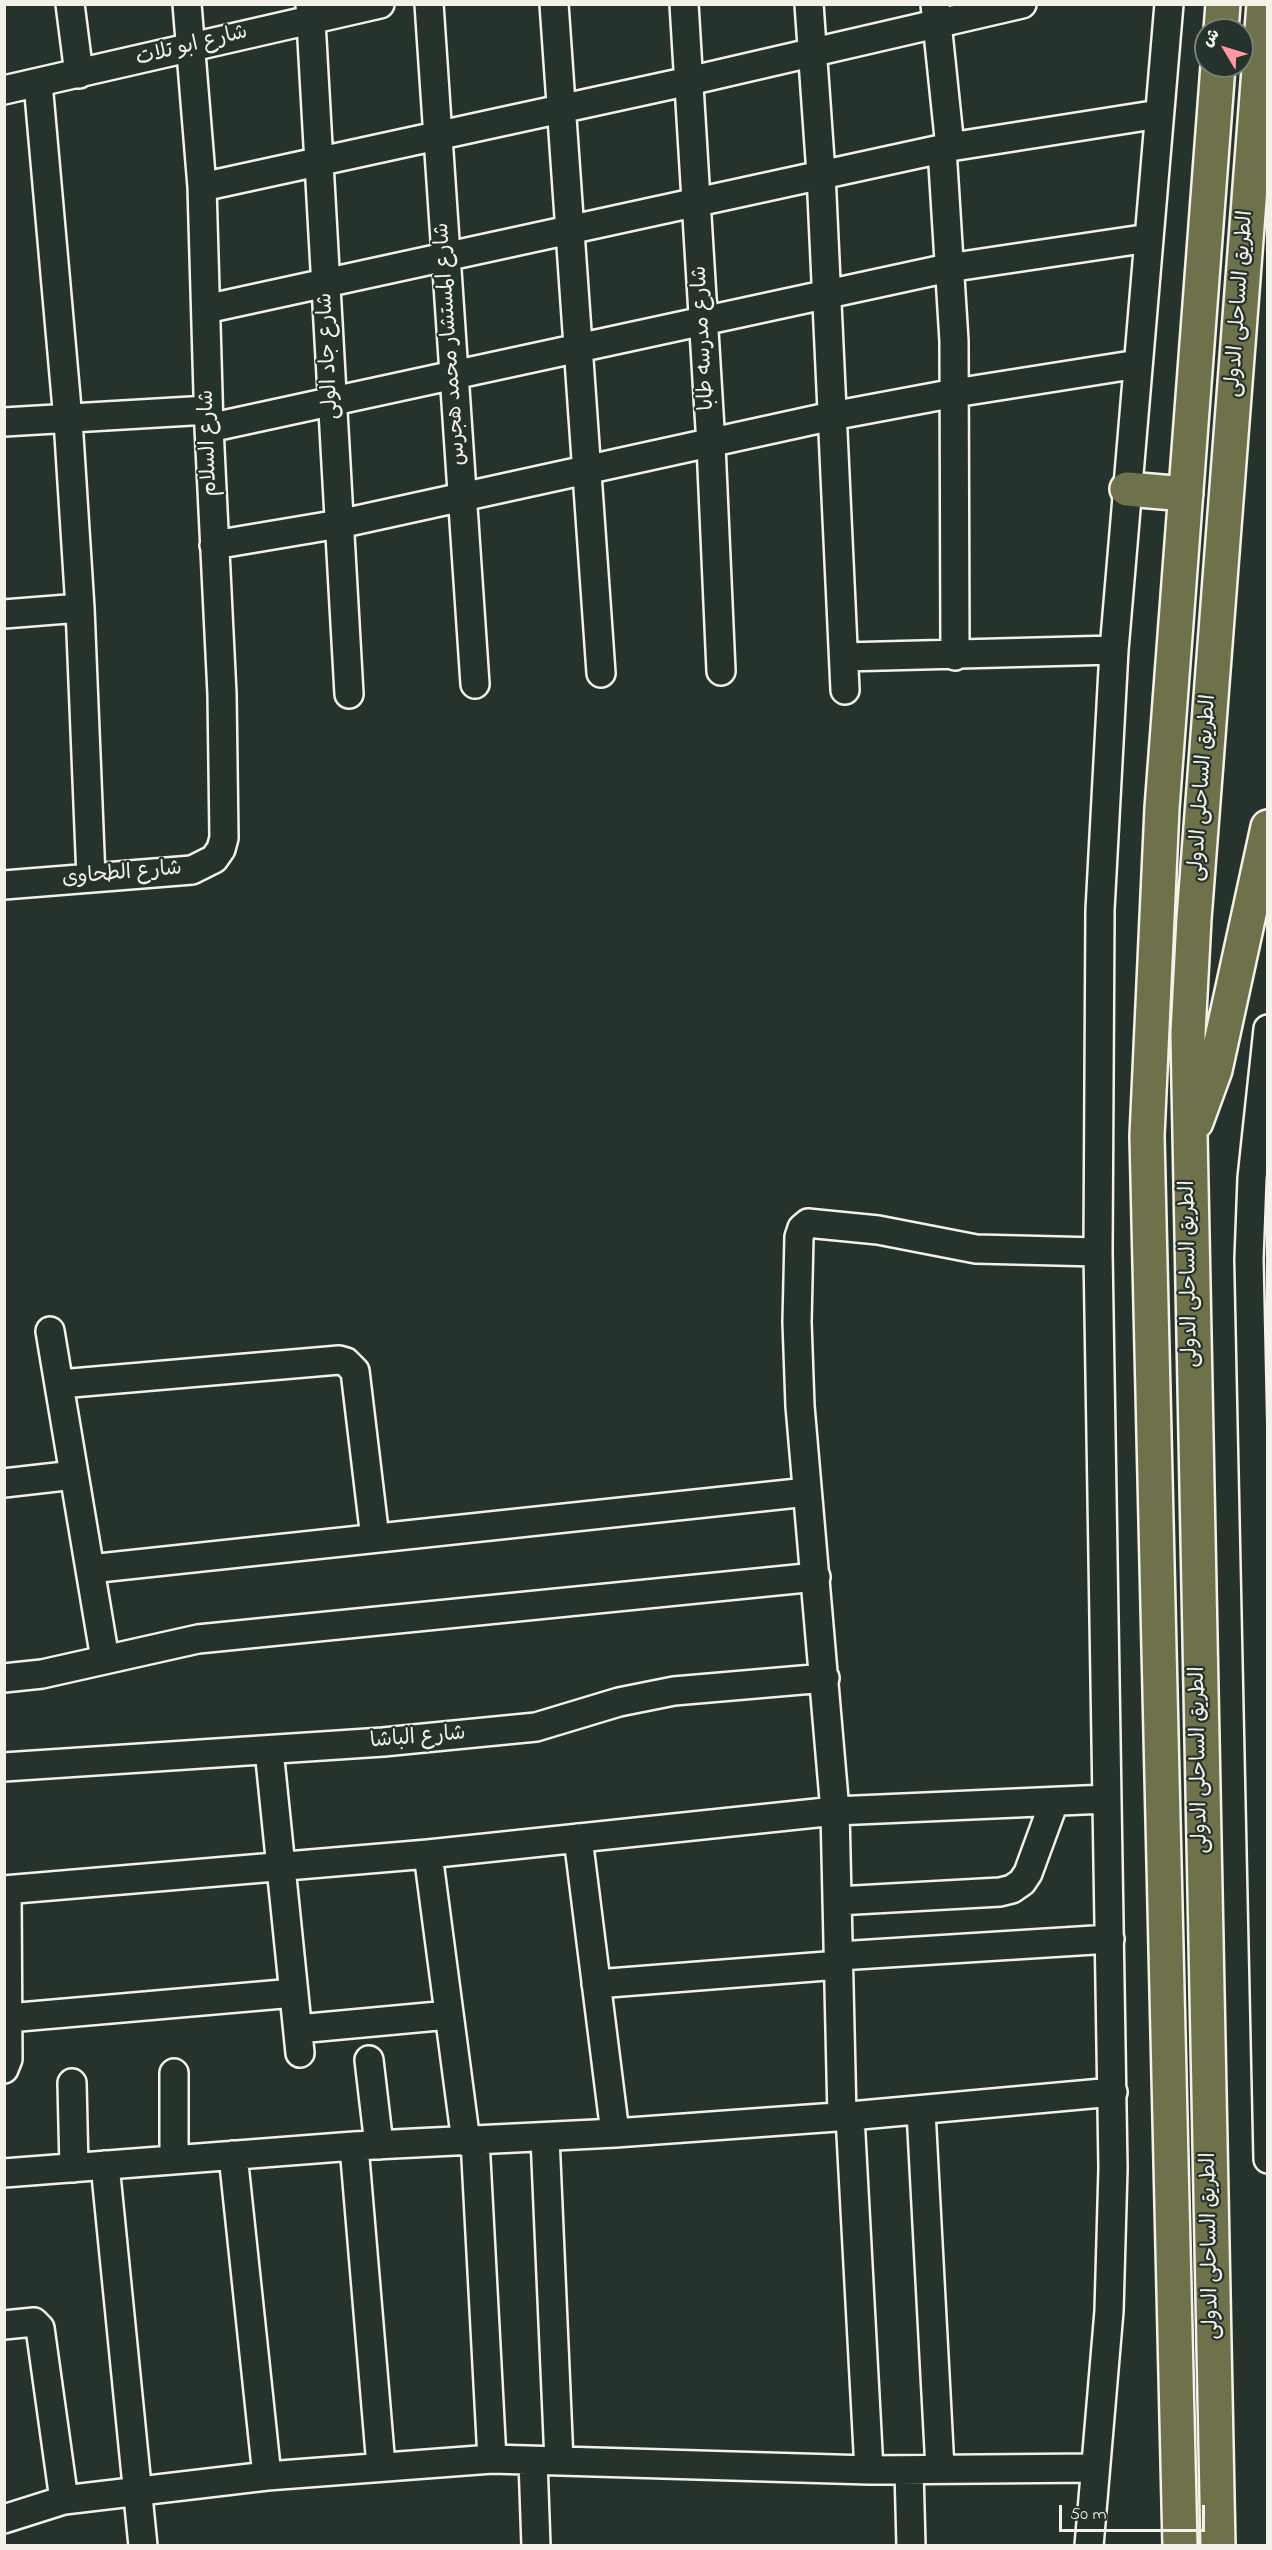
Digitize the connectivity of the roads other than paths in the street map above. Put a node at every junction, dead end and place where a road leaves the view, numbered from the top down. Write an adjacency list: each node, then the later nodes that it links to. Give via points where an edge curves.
1 (70, 4): 15 (street)
2 (187, 4): 13 (street, شارع السلام)
3 (380, 4): 11 (street, شارع ابو تلات)
4 (429, 4): 22 (street, شارع المستشار محمد هجرس)
5 (554, 4): 20 (street)
6 (684, 4): 17 (street, شارع مدرسه طابا)
7 (810, 4): 14 (street)
8 (1022, 4): 12 (street)
9 (1168, 4): 21 (street)
10 (1264, 4): 67 (highway, الطريق الساحلى الدولى, via 1194,920)
11 (310, 11): 13 (street, شارع ابو تلات); 24 (street, شارع جاد الولى)
12 (936, 14): 14 (street); 23 (street)
13 (190, 48): 15 (street, شارع ابو تلات); 26 (street, شارع السلام)
14 (813, 53): 17 (street); 25 (street)
15 (79, 74): 18 (street, شارع ابو تلات)
16 (1217, 78): 48 (highway, الطريق الساحلى الدولى)
17 (689, 81): 20 (street); 27 (street, شارع مدرسه طابا)
18 (38, 83): 19 (street, شارع ابو تلات); 43 (street)
19 (4, 90)
20 (561, 108): 22 (street); 28 (street)
21 (1159, 114): 23 (street); 29 (street)
22 (438, 135): 24 (street); 30 (street, شارع المستشار محمد هجرس)
23 (946, 148): 25 (street); 31 (street)
24 (319, 162): 26 (street); 32 (street, شارع جاد الولى)
25 (821, 174): 27 (street); 33 (street)
26 (202, 187): 34 (street, شارع السلام)
27 (697, 204): 28 (street); 35 (street, شارع مدرسه طابا)
28 (570, 230): 30 (street); 36 (street)
29 (1149, 238): 31 (street); 37 (street)
30 (446, 257): 32 (street); 38 (street, شارع المستشار محمد هجرس)
31 (948, 268): 33 (street); 39 (street)
32 (326, 283): 34 (street); 40 (street, شارع جاد الولى)
33 (826, 294): 35 (street); 41 (street)
34 (206, 309): 42 (street, شارع السلام)
35 (703, 321): 36 (street); 45 (street, شارع مدرسه طابا)
36 (578, 349): 38 (street); 46 (street)
37 (1138, 364): 39 (street); 47 (street)
38 (454, 375): 40 (street); 49 (street, شارع المستشار محمد هجرس)
39 (955, 393): 41 (street); 55 (street)
40 (332, 401): 42 (street); 50 (street, شارع جاد الولى)
41 (832, 416): 45 (street); 56 (street)
42 (208, 419): 43 (street); 51 (street, شارع السلام)
43 (68, 420): 44 (street); 52 (street)
44 (4, 422)
45 (711, 445): 46 (street); 57 (street, شارع مدرسه طابا)
46 (587, 471): 49 (street); 58 (street)
47 (1127, 489): 48 (highway); 54 (street)
48 (1186, 494): 132 (highway, الطريق الساحلى الدولى, via 1162,808 1147,1136)
49 (462, 498): 50 (street); 59 (street, شارع المستشار محمد هجرس)
50 (339, 524): 51 (street); 61 (street, شارع جاد الولى)
51 (214, 545): 63 (street, شارع السلام)
52 (80, 608): 53 (street); 64 (street)
53 (4, 614)
54 (1114, 650): 55 (street); 68 (street, via 1100,910)
55 (955, 656): 56 (street)
56 (844, 657): 60 (street)
57 (721, 671)
58 (601, 673)
59 (475, 684)
60 (845, 690)
61 (349, 694)
62 (1268, 827): 67 (highway, via 1215,1070)
63 (224, 838): 64 (street, شارع الطحاوى, via 214,859 192,870)
64 (91, 878): 65 (street, شارع الطحاوى)
65 (4, 885)
66 (1268, 1029): 88 (street, via 1254,1155 1249,1259)
67 (1188, 1137): 133 (highway, الطريق الساحلى الدولى)
68 (1098, 1252): 73 (street, via 976,1250 847,1226 808,1223 799,1237 797,1322); 82 (street)
69 (50, 1331): 70 (street)
70 (60, 1384): 71 (street); 74 (street, via 346,1362 355,1371)
71 (74, 1474): 72 (street); 75 (street)
72 (4, 1483)
73 (807, 1492): 74 (street); 76 (street)
74 (375, 1538): 75 (street)
75 (90, 1569): 77 (street)
76 (816, 1577): 77 (street, via 198,1639); 79 (street)
77 (105, 1659): 78 (street, via 42,1674)
78 (4, 1678)
79 (825, 1678): 80 (street, شارع الباشا, via 664,1693 619,1701 536,1728); 84 (street)
80 (269, 1750): 81 (street, شارع الباشا); 87 (street)
81 (4, 1767)
82 (1106, 1799): 83 (street); 91 (street)
83 (1054, 1802): 84 (street); 90 (street, via 1028,1873 1012,1889)
84 (835, 1811): 85 (street); 90 (street)
85 (578, 1838): 86 (street); 94 (street)
86 (428, 1854): 87 (street); 96 (street)
87 (281, 1868): 89 (street); 95 (street)
88 (1264, 1878): 93 (street)
89 (6, 1890): 97 (street)
90 (837, 1901): 92 (street)
91 (1110, 1939): 92 (street); 102 (street)
92 (839, 1961): 94 (street); 104 (street)
93 (1265, 1971): 105 (street)
94 (596, 1984): 106 (street)
95 (294, 1993): 96 (street, via 299,2041); 97 (street)
96 (449, 2015): 108 (street)
97 (8, 2018): 99 (street, via 8,2059)
98 (369, 2060): 109 (street)
99 (4, 2070)
100 (174, 2073): 112 (street)
101 (72, 2083): 114 (street)
102 (1113, 2092): 103 (street); 120 (street, via 1109,2311)
103 (921, 2110): 104 (street); 121 (street)
104 (846, 2117): 106 (street); 122 (street)
105 (1267, 2121): 111 (street)
106 (615, 2133): 107 (street)
107 (545, 2137): 108 (street); 118 (street)
108 (470, 2141): 109 (street); 117 (street)
109 (367, 2145): 110 (street); 119 (street)
110 (233, 2155): 112 (street); 124 (street)
111 (1268, 2159)
112 (174, 2160): 113 (street)
113 (105, 2165): 114 (street); 125 (street)
114 (74, 2168): 115 (street)
115 (4, 2173)
116 (4, 2325): 126 (street, via 34,2322 40,2328)
117 (492, 2460): 118 (street); 119 (street)
118 (546, 2461): 122 (street); 129 (street)
119 (381, 2466): 124 (street)
120 (1094, 2468): 121 (street); 131 (street)
121 (940, 2469): 123 (street)
122 (869, 2470): 123 (street)
123 (909, 2470): 130 (street)
124 (267, 2476): 125 (street)
125 (138, 2491): 126 (street); 128 (street)
126 (64, 2500): 127 (street)
127 (4, 2519)
128 (143, 2546)
129 (536, 2546)
130 (911, 2546)
131 (1089, 2546)
132 (1180, 2546)
133 (1218, 2546)

